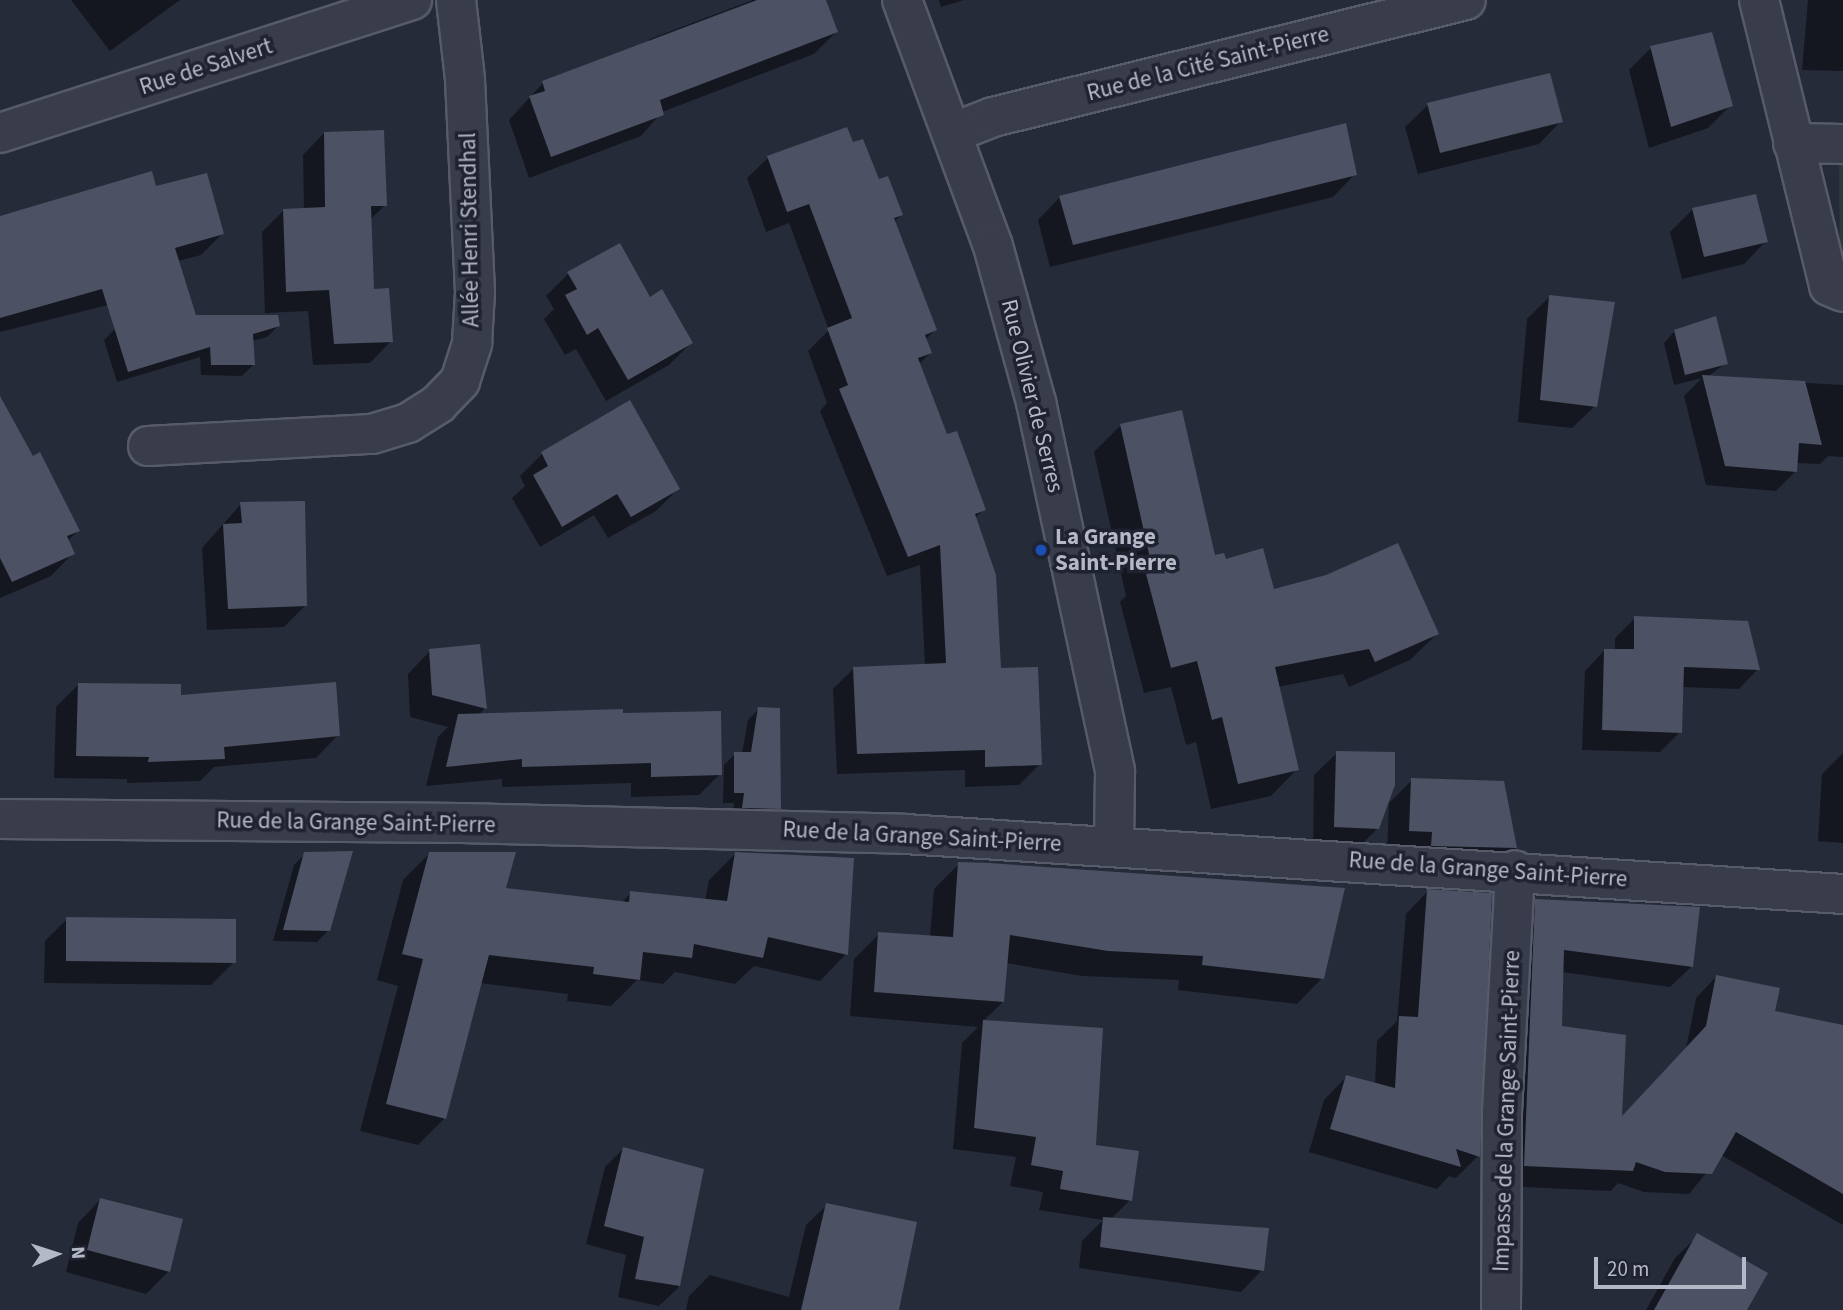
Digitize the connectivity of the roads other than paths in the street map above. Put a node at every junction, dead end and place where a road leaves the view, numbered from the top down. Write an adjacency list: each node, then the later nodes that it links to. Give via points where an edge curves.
1 (412, 0): 6 (street, Rue de Salvert)
2 (456, 0): 11 (street, Allée Henri Stendhal, via 465,79 475,292 472,344 460,381 438,404 408,423 372,434)
3 (902, 0): 7 (street, Rue Olivier de Serres)
4 (1466, 0): 7 (street, Rue de la Cité Saint-Pierre, via 993,117)
5 (1759, 0): 8 (street)
6 (0, 133)
7 (952, 133): 13 (street, Rue Olivier de Serres, via 993,246 1036,402 1115,772)
8 (1793, 143): 9 (street); 10 (street, via 1829,286)
9 (1843, 144)
10 (1843, 292)
11 (148, 446)
12 (0, 819): 13 (street, Rue de la Grange Saint-Pierre, via 474,823 905,834)
13 (1114, 846): 14 (street, Rue de la Grange Saint-Pierre)
14 (1515, 870): 15 (street, Rue de la Grange Saint-Pierre); 16 (street, Impasse de la Grange Saint-Pierre, via 1502,1112)
15 (1843, 894)
16 (1500, 1310)

